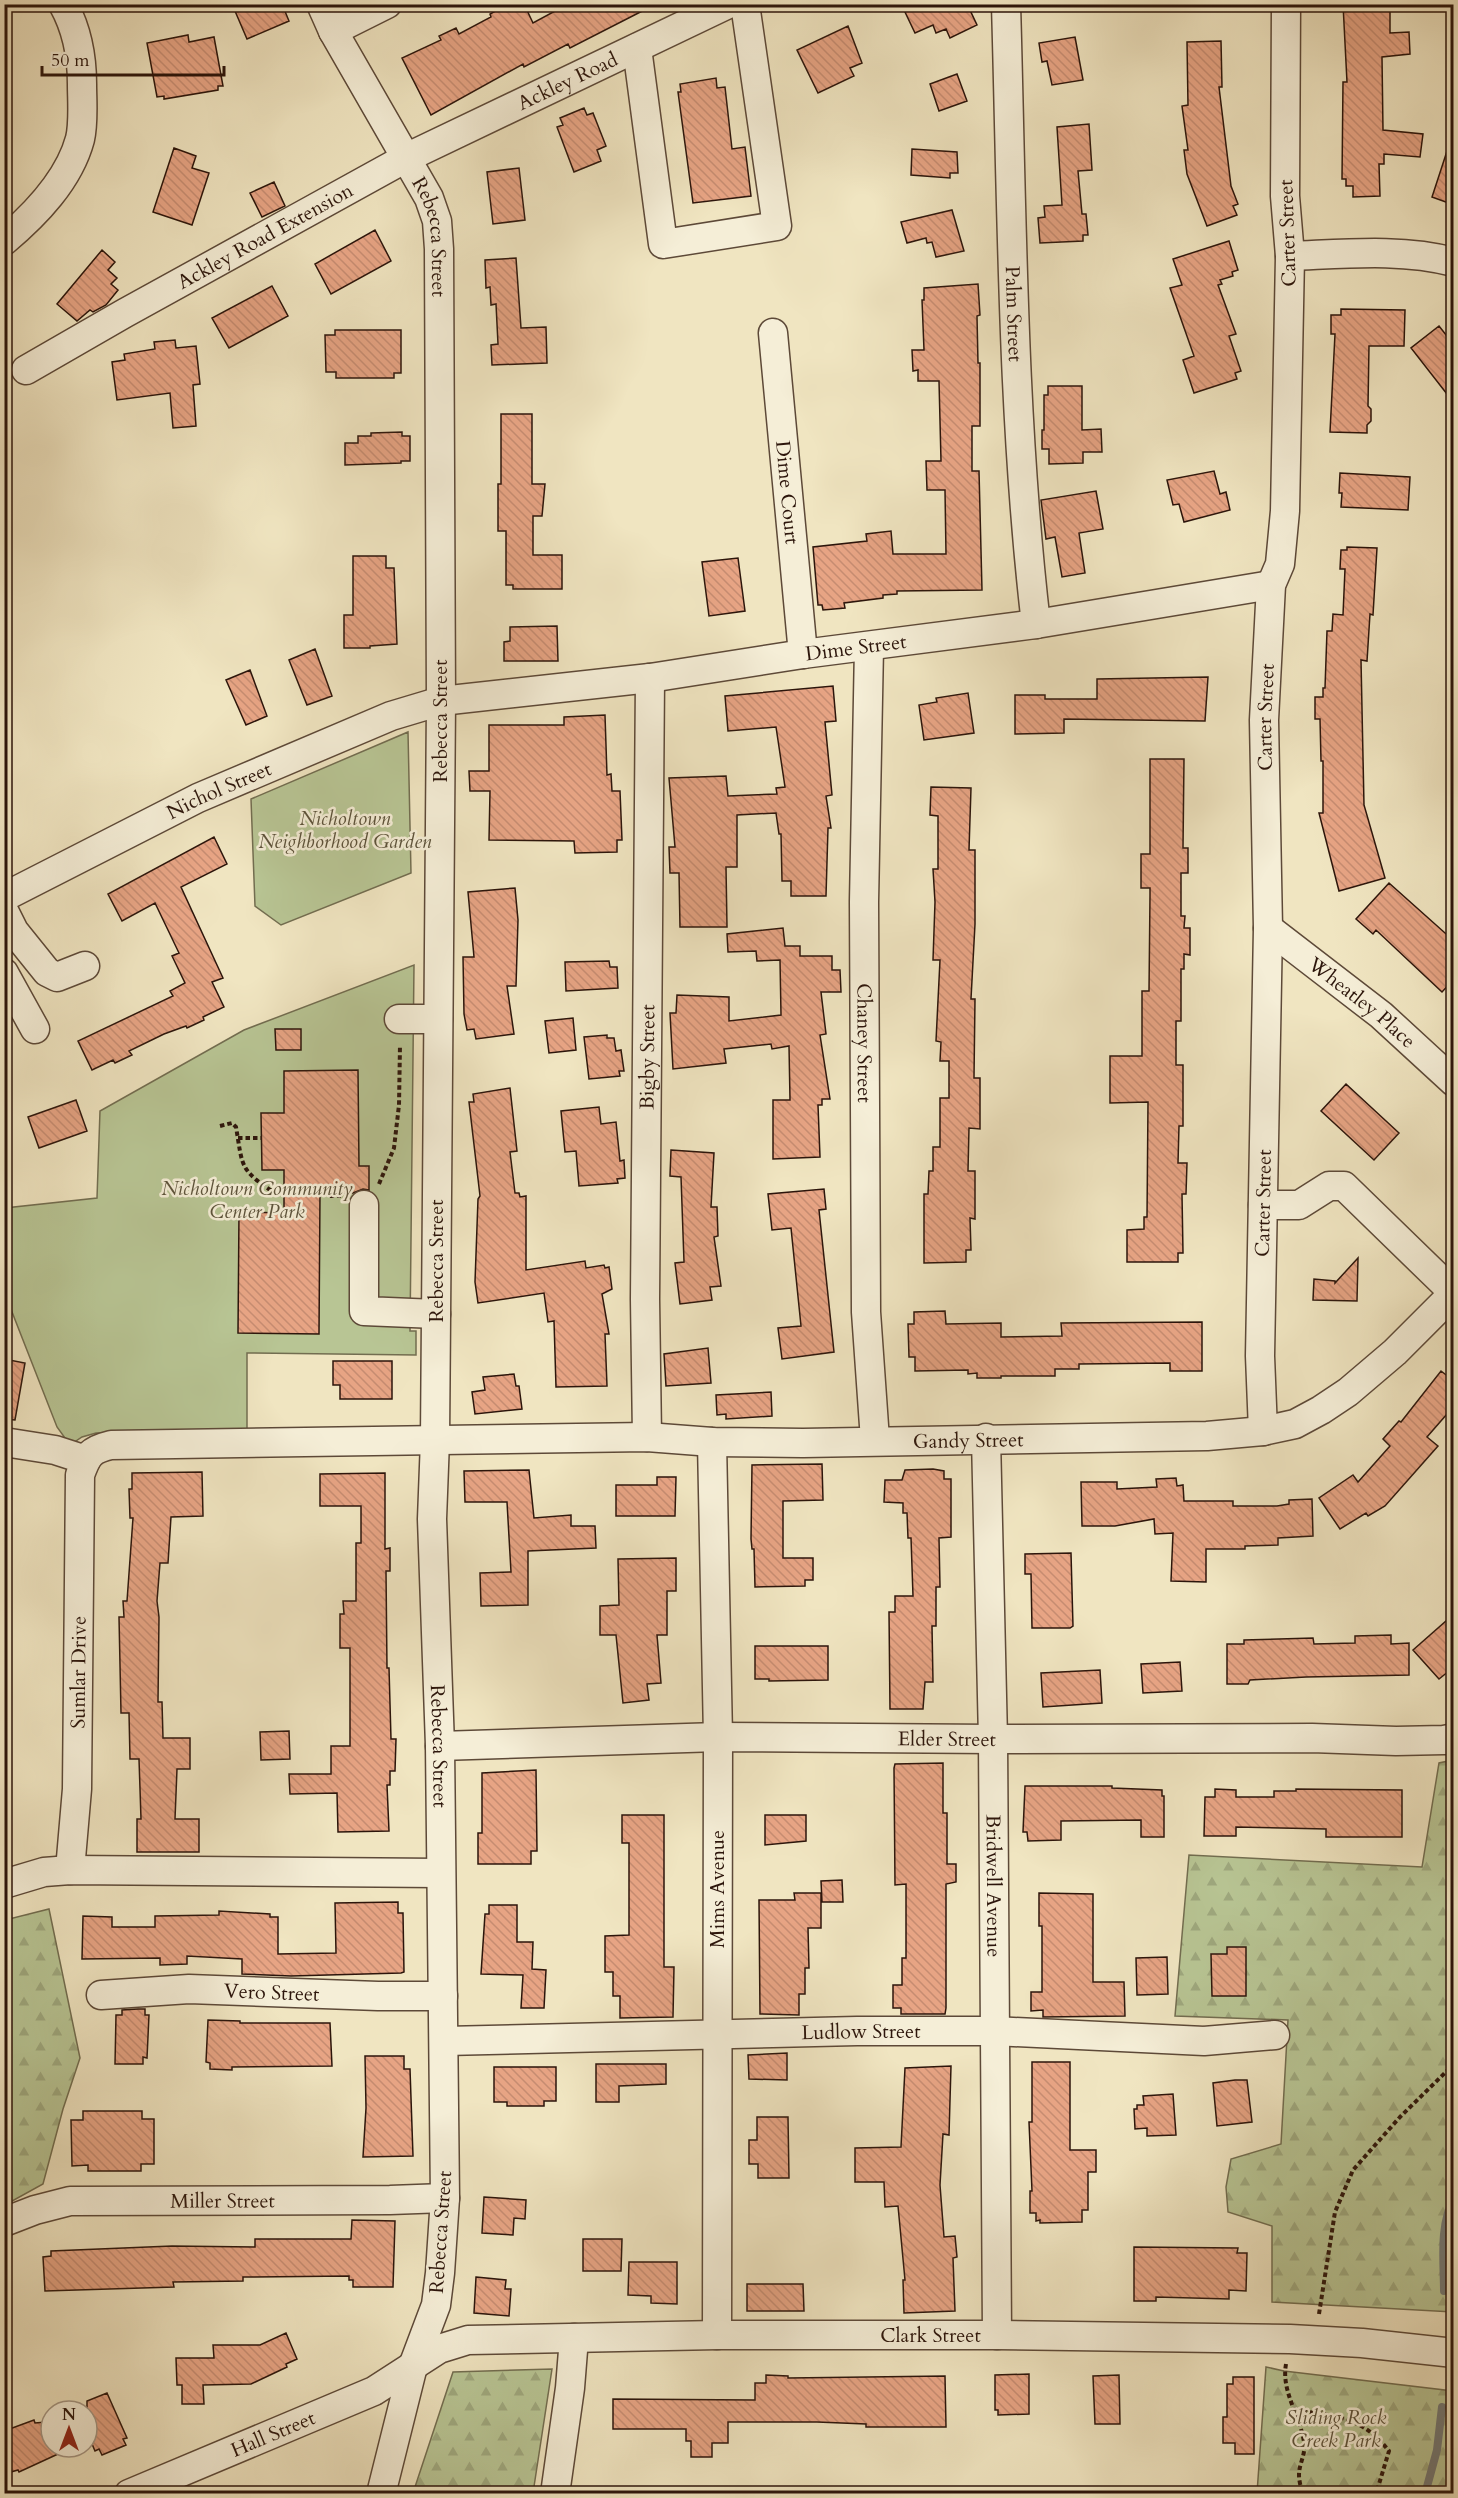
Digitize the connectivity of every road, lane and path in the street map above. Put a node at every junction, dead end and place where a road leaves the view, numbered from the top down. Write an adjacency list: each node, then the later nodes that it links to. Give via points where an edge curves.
1 (63, 4): 11 (street, via 82,56 80,138 48,198)
2 (321, 4): 8 (street, Rebecca Street)
3 (387, 4): 8 (street)
4 (728, 4): 9 (street, Ackley Road)
5 (745, 4): 9 (street, via 777,226 663,244)
6 (1006, 4): 17 (street, Palm Street, via 1022,469)
7 (1286, 4): 12 (street, Carter Street, via 1286,196)
8 (333, 31): 10 (street, Rebecca Street)
9 (637, 48): 10 (street, Ackley Road)
10 (406, 159): 15 (street, Ackley Road Extension); 21 (street, Rebecca Street, via 437,221 439,249)
11 (4, 242)
12 (1290, 256): 13 (street, via 1377,254 1436,257); 16 (street, Carter Street, via 1285,511 1280,564)
13 (1454, 262)
14 (773, 333): 19 (street, Dime Court)
15 (26, 370)
16 (1271, 585): 17 (street, Dime Street); 24 (street, Carter Street, via 1264,720)
17 (1036, 624): 18 (street, Dime Street)
18 (869, 646): 19 (street, Dime Street); 44 (street, Chaney Street, via 864,902 866,1312)
19 (803, 654): 20 (street, Dime Street)
20 (650, 678): 21 (street, Dime Street); 41 (street, Bigby Street)
21 (441, 701): 22 (street, Nichol Street, via 391,716 198,798); 29 (street, Rebecca Street)
22 (4, 897)
23 (4, 911): 25 (street)
24 (1268, 928): 32 (street, Wheatley Place, via 1381,1016); 37 (street, Carter Street)
25 (30, 951): 26 (street, via 53,976); 27 (street)
26 (85, 966)
27 (4, 967)
28 (4, 973): 31 (street)
29 (438, 1019): 30 (street); 39 (street, Rebecca Street)
30 (399, 1020): 36 (path, via 399,1105 394,1148)
31 (35, 1029)
32 (1454, 1082)
33 (220, 1126): 34 (path, via 232,1123)
34 (238, 1138): 35 (path); 36 (path, via 242,1165 276,1194 329,1186 329,1196)
35 (262, 1138)
36 (365, 1196): 39 (street, via 364,1311)
37 (1263, 1205): 38 (street, via 1299,1204 1329,1186 1344,1186); 40 (street, Carter Street)
38 (1454, 1293): 40 (street, Gandy Street, via 1348,1392 1295,1424)
39 (436, 1314): 43 (street, Rebecca Street)
40 (1263, 1431): 42 (street, Gandy Street, via 1207,1436)
41 (647, 1437): 43 (street, Gandy Street); 46 (street, Gandy Street)
42 (986, 1438): 44 (street, Gandy Street); 50 (street, Bridwell Avenue)
43 (435, 1440): 47 (street, via 111,1445 95,1449); 51 (street, Rebecca Street, via 432,1519)
44 (875, 1440): 46 (street, Gandy Street)
45 (4, 1442): 47 (street, via 55,1450)
46 (712, 1442): 48 (street, Mims Avenue)
47 (86, 1460): 52 (street, Sumlar Drive, via 80,1474 77,1789)
48 (718, 1737): 50 (street, Elder Street); 51 (street, Elder Street); 58 (street, Mims Avenue)
49 (1454, 1738): 50 (street, Elder Street)
50 (993, 1739): 57 (street, Bridwell Avenue)
51 (440, 1746): 53 (street, Rebecca Street)
52 (70, 1870): 53 (street); 54 (street, via 44,1872)
53 (440, 1873): 56 (street, Rebecca Street)
54 (4, 1884)
55 (100, 1995): 56 (street, Vero Street, via 189,1989)
56 (443, 1996): 60 (street, Rebecca Street)
57 (994, 2031): 58 (street, Ludlow Street); 59 (street, Ludlow Street, via 1204,2041); 66 (street, Bridwell Avenue)
58 (718, 2033): 60 (street, Ludlow Street); 65 (street, Mims Avenue)
59 (1275, 2035)
60 (445, 2041): 62 (street, Rebecca Street)
61 (1454, 2064): 64 (path, via 1353,2170 1335,2212 1318,2314)
62 (445, 2198): 63 (street, Miller Street, via 70,2201); 70 (street, Rebecca Street, via 436,2305)
63 (4, 2222)
64 (1330, 2315)
65 (717, 2335): 66 (street, Clark Street); 67 (street, Clark Street)
66 (996, 2335): 68 (street, Clark Street)
67 (574, 2338): 70 (street, Clark Street, via 468,2340 439,2349); 74 (street)
68 (1290, 2339): 69 (street, Clark Street); 71 (path, via 1284,2371)
69 (1454, 2353)
70 (413, 2366): 72 (street, Hall Street, via 374,2391); 73 (street, Rebecca Street)
71 (1295, 2410): 75 (path, via 1304,2441 1305,2454 1298,2477); 76 (path, via 1346,2418 1376,2434 1389,2451)
72 (129, 2493)
73 (381, 2493)
74 (555, 2493)
75 (1303, 2493)
76 (1376, 2493)

